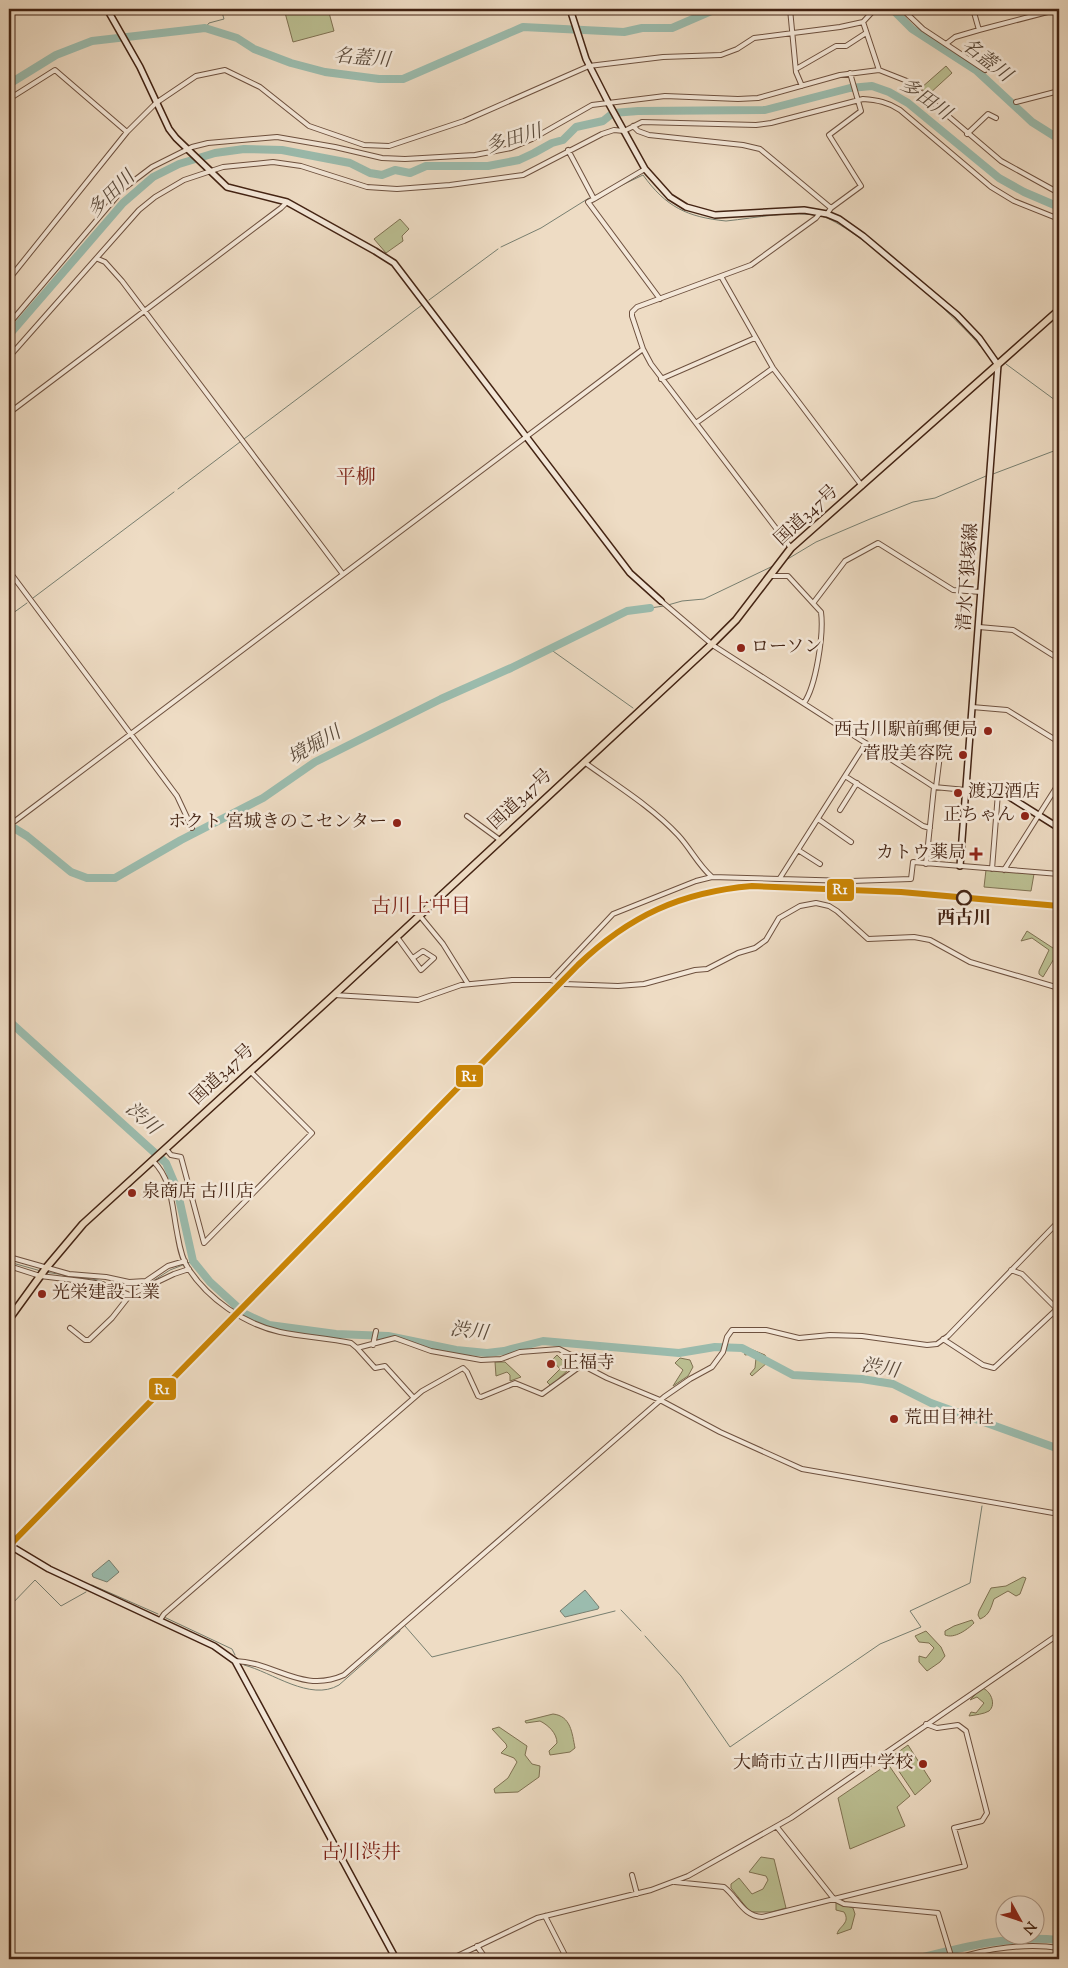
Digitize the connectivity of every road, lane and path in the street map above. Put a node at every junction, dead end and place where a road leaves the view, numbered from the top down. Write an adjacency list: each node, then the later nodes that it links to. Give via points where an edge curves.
1 (107, 9): 23 (street)
2 (570, 9): 13 (street)
3 (790, 9): 10 (street)
4 (874, 9): 8 (street)
5 (902, 9): 12 (street, via 919,26)
6 (973, 9): 9 (street)
7 (1059, 9): 9 (street)
8 (863, 22): 10 (street); 11 (street)
9 (979, 30): 12 (street, via 956,37)
10 (793, 33): 13 (street, via 754,38 721,55 663,57); 14 (street)
11 (866, 33): 14 (street); 15 (street)
12 (946, 44): 16 (street)
13 (589, 66): 23 (street, via 464,121 389,146 364,146 309,126 260,88 224,70 190,78); 24 (street)
14 (796, 69): 18 (street)
15 (879, 70): 17 (street); 29 (street, via 907,81)
16 (984, 70)
17 (850, 75): 18 (street); 21 (street)
18 (802, 86): 24 (street, via 748,99 665,96)
19 (1059, 91): 22 (street)
20 (9, 98): 28 (street, via 55,70)
21 (858, 100): 26 (street, via 756,125 642,122); 37 (street, via 860,113 829,135 861,186); 40 (street, via 875,100 893,106 991,186 1014,201)
22 (1016, 102)
23 (156, 103): 28 (street); 30 (street, via 169,129)
24 (610, 105): 27 (street); 30 (street, via 592,105 511,148 475,155 382,158 277,137 208,142)
25 (996, 118): 29 (street, via 988,114)
26 (633, 126): 27 (street); 37 (street, via 648,135 760,149)
27 (623, 129): 31 (street, via 602,134); 32 (street)
28 (127, 132): 43 (street)
29 (967, 134): 34 (street, via 1001,160)
30 (189, 150): 33 (street); 47 (street, via 152,167 122,189)
31 (568, 150): 33 (street, via 514,178 405,188 367,187 301,166 273,162); 35 (street)
32 (645, 169): 35 (street); 38 (street, via 670,197 704,214 804,210)
33 (209, 171): 36 (street, via 235,190); 41 (street, via 184,180 155,197 120,230)
34 (1059, 193)
35 (594, 199): 44 (street, via 588,202)
36 (287, 202): 46 (street); 56 (street, via 376,250 394,264)
37 (831, 208): 39 (street)
38 (819, 214): 39 (street); 42 (street, via 752,265)
39 (827, 214): 51 (street, via 851,226 957,315)
40 (1059, 219)
41 (98, 258): 46 (street, via 111,268); 50 (street)
42 (722, 278): 44 (street); 48 (street)
43 (9, 279)
44 (660, 299): 49 (street, via 632,312)
45 (1059, 310): 51 (highway, 国道347号)
46 (145, 311): 54 (street); 60 (street)
47 (9, 324)
48 (755, 338): 52 (street); 53 (street)
49 (642, 348): 53 (street); 56 (street)
50 (9, 357)
51 (998, 365): 57 (highway, 国道347号); 62 (street, 清水下狼塚線)
52 (773, 368): 55 (street); 57 (street)
53 (661, 379): 55 (street)
54 (9, 413)
55 (696, 423): 58 (street)
56 (526, 434): 60 (street); 63 (street, via 630,573)
57 (862, 486): 58 (highway, 国道347号)
58 (791, 548): 61 (highway, 国道347号)
59 (9, 571): 70 (street)
60 (342, 573): 70 (street)
61 (770, 576): 64 (street, via 788,576); 66 (highway, 国道347号, via 736,620)
62 (981, 592): 64 (street, via 953,590 878,543 845,562); 65 (street, 清水下狼塚線)
63 (661, 601): 66 (street)
64 (814, 602): 68 (street, via 821,612 820,635 813,686)
65 (979, 627): 67 (street, via 1017,631); 69 (street, 清水下狼塚線)
66 (713, 643): 68 (street); 74 (highway, 国道347号)
67 (1059, 659)
68 (804, 704): 72 (street)
69 (972, 707): 71 (street, via 1007,710); 79 (street, 清水下狼塚線)
70 (130, 733): 85 (street); 86 (street, via 177,796)
71 (1059, 742)
72 (866, 743): 75 (street); 78 (street)
73 (941, 747): 78 (street)
74 (584, 762): 89 (highway, 国道347号); 98 (street, via 672,829)
75 (845, 776): 76 (street); 84 (street)
76 (857, 783): 81 (street); 87 (street)
77 (1059, 783): 82 (street)
78 (935, 787): 79 (street); 87 (street)
79 (966, 790): 80 (street); 94 (street, 清水下狼塚線)
80 (998, 793): 82 (street, via 1010,796); 95 (street)
81 (840, 810)
82 (1039, 815): 88 (street); 96 (street)
83 (466, 816): 89 (street)
84 (818, 820): 90 (street); 91 (street)
85 (15, 821)
86 (192, 828)
87 (930, 828): 93 (street)
88 (1059, 828)
89 (500, 840): 100 (highway, 国道347号)
90 (851, 842)
91 (798, 850): 92 (street); 99 (street)
92 (820, 864)
93 (926, 864): 94 (street); 99 (street, via 913,862 911,879)
94 (960, 866): 95 (street)
95 (992, 869): 96 (street)
96 (1004, 870): 97 (street)
97 (1059, 874)
98 (712, 877): 99 (street); 103 (street, via 670,890 613,914)
99 (780, 878)
100 (420, 916): 101 (highway, 国道347号); 104 (street, via 443,944)
101 (397, 937): 102 (street); 106 (highway, 国道347号)
102 (413, 958): 102 (street, via 421,970 434,958 423,951)
103 (551, 980): 104 (street); 105 (street, via 564,984 639,985 707,969 761,944 786,913 800,906 822,903 837,911 868,939 914,937 930,940 970,962)
104 (468, 984): 106 (street, via 418,1000)
105 (1059, 988)
106 (334, 996): 107 (highway, 国道347号)
107 (250, 1071): 108 (highway, 国道347号); 108 (street, via 312,1133 204,1243 181,1157)
108 (164, 1150): 109 (highway, 国道347号)
109 (154, 1160): 114 (street, via 165,1176); 118 (highway, 国道347号, via 83,1224)
110 (1059, 1221): 111 (street)
111 (1053, 1228): 112 (street); 117 (street)
112 (1059, 1231)
113 (9, 1257): 118 (street)
114 (185, 1262): 116 (street); 118 (street, via 168,1266 148,1281 129,1282)
115 (9, 1266): 118 (street)
116 (189, 1269): 120 (street); 128 (street, via 209,1292 236,1314 256,1324 280,1332 352,1343)
117 (1011, 1270): 122 (street, via 1022,1274); 126 (street)
118 (44, 1271): 119 (street); 123 (highway, 国道347号)
119 (82, 1281): 120 (street, via 102,1284); 121 (street, via 84,1287)
120 (130, 1295): 124 (street, via 89,1340)
121 (80, 1296)
122 (1058, 1310): 126 (street, via 994,1368 983,1365)
123 (9, 1319)
124 (70, 1328)
125 (376, 1331): 127 (street)
126 (943, 1339): 131 (street, via 937,1344 927,1345 862,1336 799,1338 766,1330 732,1330 723,1352 712,1367)
127 (374, 1345): 128 (street); 129 (street, via 395,1338 431,1352 481,1360 558,1349 577,1358)
128 (357, 1348): 130 (street, via 376,1368 385,1366)
129 (582, 1365): 130 (street, via 542,1394 515,1384 478,1396 463,1368); 131 (street)
130 (413, 1397): 134 (street)
131 (660, 1400): 132 (street, via 720,1432 802,1468); 136 (street, via 344,1675 329,1682 316,1682)
132 (1059, 1514)
133 (9, 1545): 134 (street, via 49,1569)
134 (160, 1620): 136 (street, via 222,1650)
135 (1059, 1634): 137 (street)
136 (235, 1661): 146 (street)
137 (926, 1724): 138 (street); 142 (street, via 937,1728 958,1724 964,1728 967,1737 987,1813 982,1821 954,1828 965,1866)
138 (777, 1827): 140 (street); 142 (street)
139 (632, 1875): 141 (street)
140 (675, 1882): 141 (street); 142 (street, via 724,1887 745,1911 756,1916)
141 (637, 1894): 143 (street)
142 (834, 1899): 150 (street, via 852,1906 935,1911 940,1916)
143 (545, 1916): 144 (street); 149 (street)
144 (477, 1946): 147 (street); 148 (street)
145 (1059, 1948): 150 (street, via 1036,1946)
146 (396, 1959)
147 (450, 1959)
148 (486, 1959)
149 (567, 1959)
150 (953, 1959)

